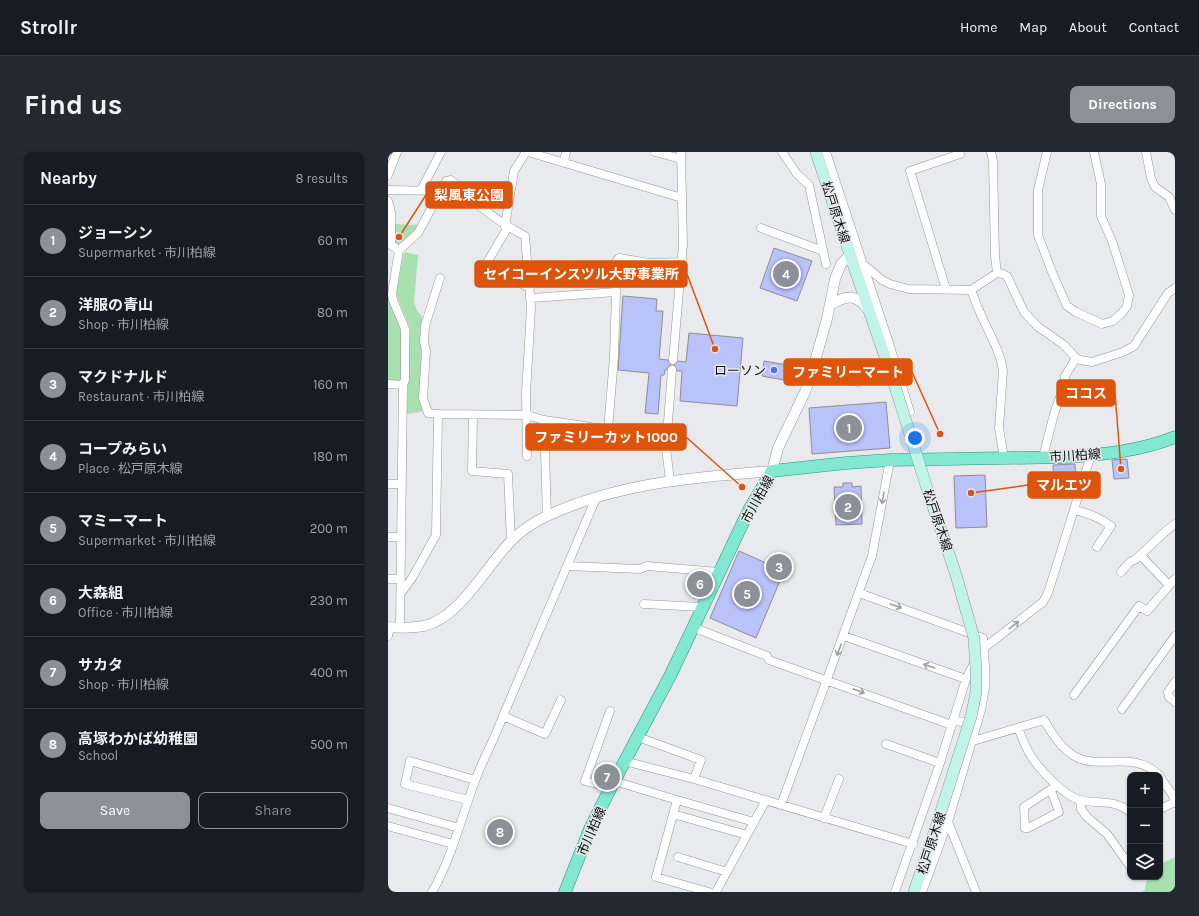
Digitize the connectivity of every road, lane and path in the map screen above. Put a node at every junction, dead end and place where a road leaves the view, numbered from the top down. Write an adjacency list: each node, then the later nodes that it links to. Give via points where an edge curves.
1 (396, 152): 16 (street)
2 (441, 152): 18 (street)
3 (566, 152): 15 (street)
4 (655, 152): 14 (street)
5 (782, 152): 27 (street, via 797,174 809,185)
6 (816, 152): 28 (main road, 松戸原木線)
7 (826, 152): 31 (street)
8 (991, 152): 32 (street, via 995,256)
9 (1047, 152): 10 (street, via 1038,190 1038,235 1067,306 1102,324 1113,321 1122,313 1127,306 1129,295 1112,241 1101,216 1101,184)
10 (1094, 152)
11 (1146, 152): 20 (street, via 1155,187)
12 (524, 153): 15 (street); 24 (street, via 514,171)
13 (960, 154): 37 (street, via 910,171)
14 (681, 156): 21 (street)
15 (564, 162): 21 (street)
16 (388, 175)
17 (388, 190): 18 (street)
18 (421, 190): 19 (street)
19 (441, 191): 24 (street, via 446,181 451,180 482,209); 26 (street, via 418,233)
20 (1172, 196): 23 (street)
21 (682, 198): 29 (street)
22 (388, 201): 26 (street, via 391,212 391,245)
23 (1175, 210)
24 (506, 226): 35 (street, via 525,236); 35 (street, via 485,266)
25 (761, 228): 27 (street)
26 (399, 250): 34 (street)
27 (823, 250): 30 (street)
28 (850, 255): 41 (street, via 842,264 835,280); 42 (main road, 松戸原木線)
29 (682, 262): 39 (street, via 649,263 619,258 614,264); 44 (street)
30 (826, 264)
31 (863, 264): 37 (street, via 890,284 910,289); 50 (street)
32 (998, 273): 38 (street); 43 (street, via 1007,276 1024,312)
33 (440, 278): 51 (street, via 425,326 426,351 422,398 428,413)
34 (390, 288): 49 (street, via 392,300 405,328)
35 (530, 288): 40 (street)
36 (1175, 288): 43 (street, via 1168,293 1130,349 1092,362)
37 (946, 289): 38 (street)
38 (971, 290): 61 (street, via 1003,367 1000,428)
39 (616, 292): 40 (street); 55 (street)
40 (531, 298): 53 (street, via 526,381)
41 (830, 305): 42 (street, via 846,297 854,298 866,306); 46 (street)
42 (873, 318): 143 (main road, 松戸原木線, bridge, via 974,638 976,693 971,717)
43 (1076, 358): 60 (street, via 1065,376)
44 (673, 360)
45 (672, 370): 56 (street, via 668,422)
46 (811, 375): 47 (street); 63 (street, via 778,448)
47 (860, 382)
48 (388, 384): 49 (street)
49 (403, 385): 66 (street)
50 (910, 412)
51 (438, 414): 52 (street); 82 (street, via 436,535)
52 (473, 415): 53 (street); 73 (street, via 472,471 508,474)
53 (527, 415): 54 (street); 59 (street)
54 (544, 420): 55 (street); 69 (street)
55 (608, 430): 56 (street)
56 (664, 431): 64 (street)
57 (1175, 437): 58 (main road, 市川柏線, via 1148,446)
58 (1091, 455): 60 (main road, 市川柏線); 68 (street)
59 (526, 456)
60 (1043, 457): 61 (main road, 市川柏線)
61 (1004, 458): 62 (main road, 市川柏線)
62 (890, 460): 63 (main road, 市川柏線, via 846,462); 83 (street, one-way to 83, via 872,556)
63 (772, 471): 64 (street); 77 (main road, 市川柏線, via 749,510)
64 (670, 481): 67 (street)
65 (388, 484): 66 (street)
66 (402, 484): 72 (street)
67 (596, 498): 69 (street); 76 (street)
68 (1074, 510): 74 (street, via 1092,514 1111,526); 90 (street, one-way to 68, via 1043,602)
69 (547, 516): 73 (street)
70 (1175, 524): 75 (street)
71 (388, 537): 72 (street)
72 (401, 537): 80 (street)
73 (511, 541): 87 (street, via 453,610 425,626)
74 (1097, 547)
75 (1140, 555): 78 (street); 81 (street)
76 (567, 566): 77 (street, via 640,569 647,566); 99 (street)
77 (719, 572): 85 (main road, 市川柏線)
78 (1122, 572)
79 (388, 579): 80 (street)
80 (401, 579): 82 (street)
81 (1172, 582): 94 (street, via 1147,611 1139,606)
82 (401, 593): 87 (street)
83 (859, 593): 88 (street); 90 (street, one-way to 90, via 983,638)
84 (644, 604): 85 (street)
85 (702, 607): 86 (main road, 市川柏線)
86 (692, 627): 92 (street, via 767,656 769,660); 103 (main road, 市川柏線)
87 (392, 629)
88 (844, 636): 91 (street, one-way to 88); 92 (street, one-way to 92)
89 (1174, 638): 97 (street)
90 (984, 648): 91 (street); 101 (street, via 985,688)
91 (966, 679): 100 (street)
92 (828, 680): 100 (street, one-way to 100); 120 (street)
93 (1175, 682): 96 (street, via 1168,692 1169,697)
94 (1074, 695)
95 (561, 700): 99 (street, via 545,734)
96 (1175, 702)
97 (1122, 709)
98 (610, 711): 113 (street, via 585,781)
99 (503, 716): 111 (street)
100 (953, 723): 101 (street); 107 (street)
101 (978, 724): 104 (street)
102 (1018, 728): 104 (street); 108 (street, via 1044,720 1066,750 1077,757 1095,761 1120,760 1143,764); 114 (street, via 1031,755)
103 (638, 737): 106 (main road, 市川柏線); 109 (street, via 701,760)
104 (973, 741): 127 (street)
105 (886, 744): 107 (street)
106 (624, 761): 109 (street); 113 (main road, 市川柏線)
107 (940, 763): 134 (street)
108 (1154, 772)
109 (694, 779): 117 (street)
110 (839, 779): 125 (street)
111 (475, 780): 115 (street); 115 (street, via 410,761 406,784)
112 (1163, 782): 119 (street)
113 (612, 784): 116 (street); 139 (main road, 市川柏線, via 590,829)
114 (1053, 788): 114 (street, via 1024,807 1025,828 1058,812); 118 (street)
115 (468, 800): 129 (street)
116 (677, 800): 124 (street); 126 (street)
117 (766, 800): 120 (street); 126 (street)
118 (1080, 800): 123 (street, via 1111,802); 136 (street, via 1081,809 1087,817 1107,834)
119 (1175, 802): 122 (street)
120 (781, 805): 125 (street)
121 (388, 808): 129 (street)
122 (1162, 808)
123 (1127, 810)
124 (673, 814): 130 (street); 140 (street, via 656,878)
125 (824, 818): 134 (street)
126 (754, 822): 130 (street)
127 (948, 822): 131 (street); 132 (street)
128 (388, 826): 133 (street)
129 (459, 828): 133 (street)
130 (747, 835): 137 (street)
131 (940, 842): 132 (street, via 946,839); 144 (street)
132 (957, 843): 145 (street)
133 (453, 844): 138 (street)
134 (913, 844): 142 (street)
135 (678, 857): 137 (street)
136 (1127, 862)
137 (727, 872): 141 (street)
138 (432, 892)
139 (566, 892)
140 (709, 892)
141 (716, 892)
142 (895, 892)
143 (914, 892)
144 (922, 892)
145 (976, 892)

